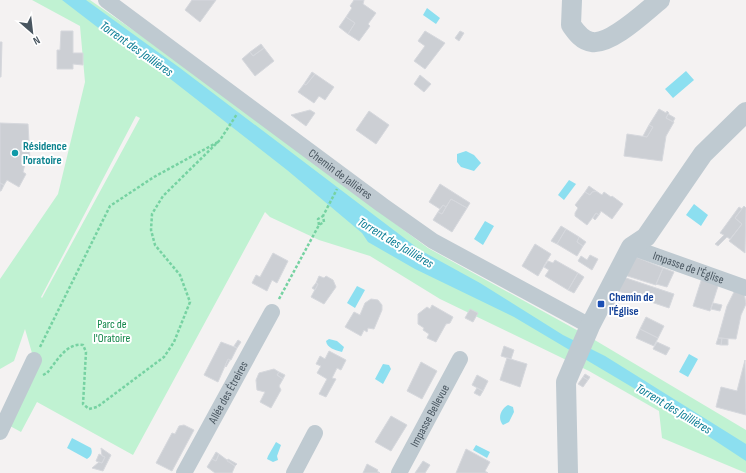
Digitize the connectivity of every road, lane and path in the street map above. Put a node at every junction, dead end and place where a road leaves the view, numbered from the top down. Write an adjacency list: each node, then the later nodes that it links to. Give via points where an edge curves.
1 (106, 0): 13 (street, Chemin de Jallières, via 433,241)
2 (572, 0): 3 (street, via 571,25 579,36 591,42 602,42)
3 (660, 0)
4 (240, 108): 6 (path)
5 (746, 112): 10 (street, via 703,154 646,237)
6 (220, 140): 15 (path, via 110,206); 16 (path, via 163,196 152,214 151,230 155,245 180,275 190,302 174,342 164,356 97,407 89,409 83,404 86,352 83,345 70,347 47,373)
7 (340, 183): 8 (path)
8 (324, 215): 9 (path, via 324,222); 9 (path, via 318,219)
9 (319, 225): 12 (path)
10 (631, 247): 11 (street, Impasse de l'Église); 13 (street)
11 (746, 288)
12 (272, 312): 19 (street, Allée des Étreires)
13 (588, 330): 22 (street, via 566,382)
14 (460, 359): 21 (street, Impasse Bellevue)
15 (34, 360): 16 (street)
16 (24, 383): 17 (street)
17 (0, 432)
18 (315, 433): 20 (street)
19 (184, 473)
20 (294, 473)
21 (399, 473)
22 (568, 473)

